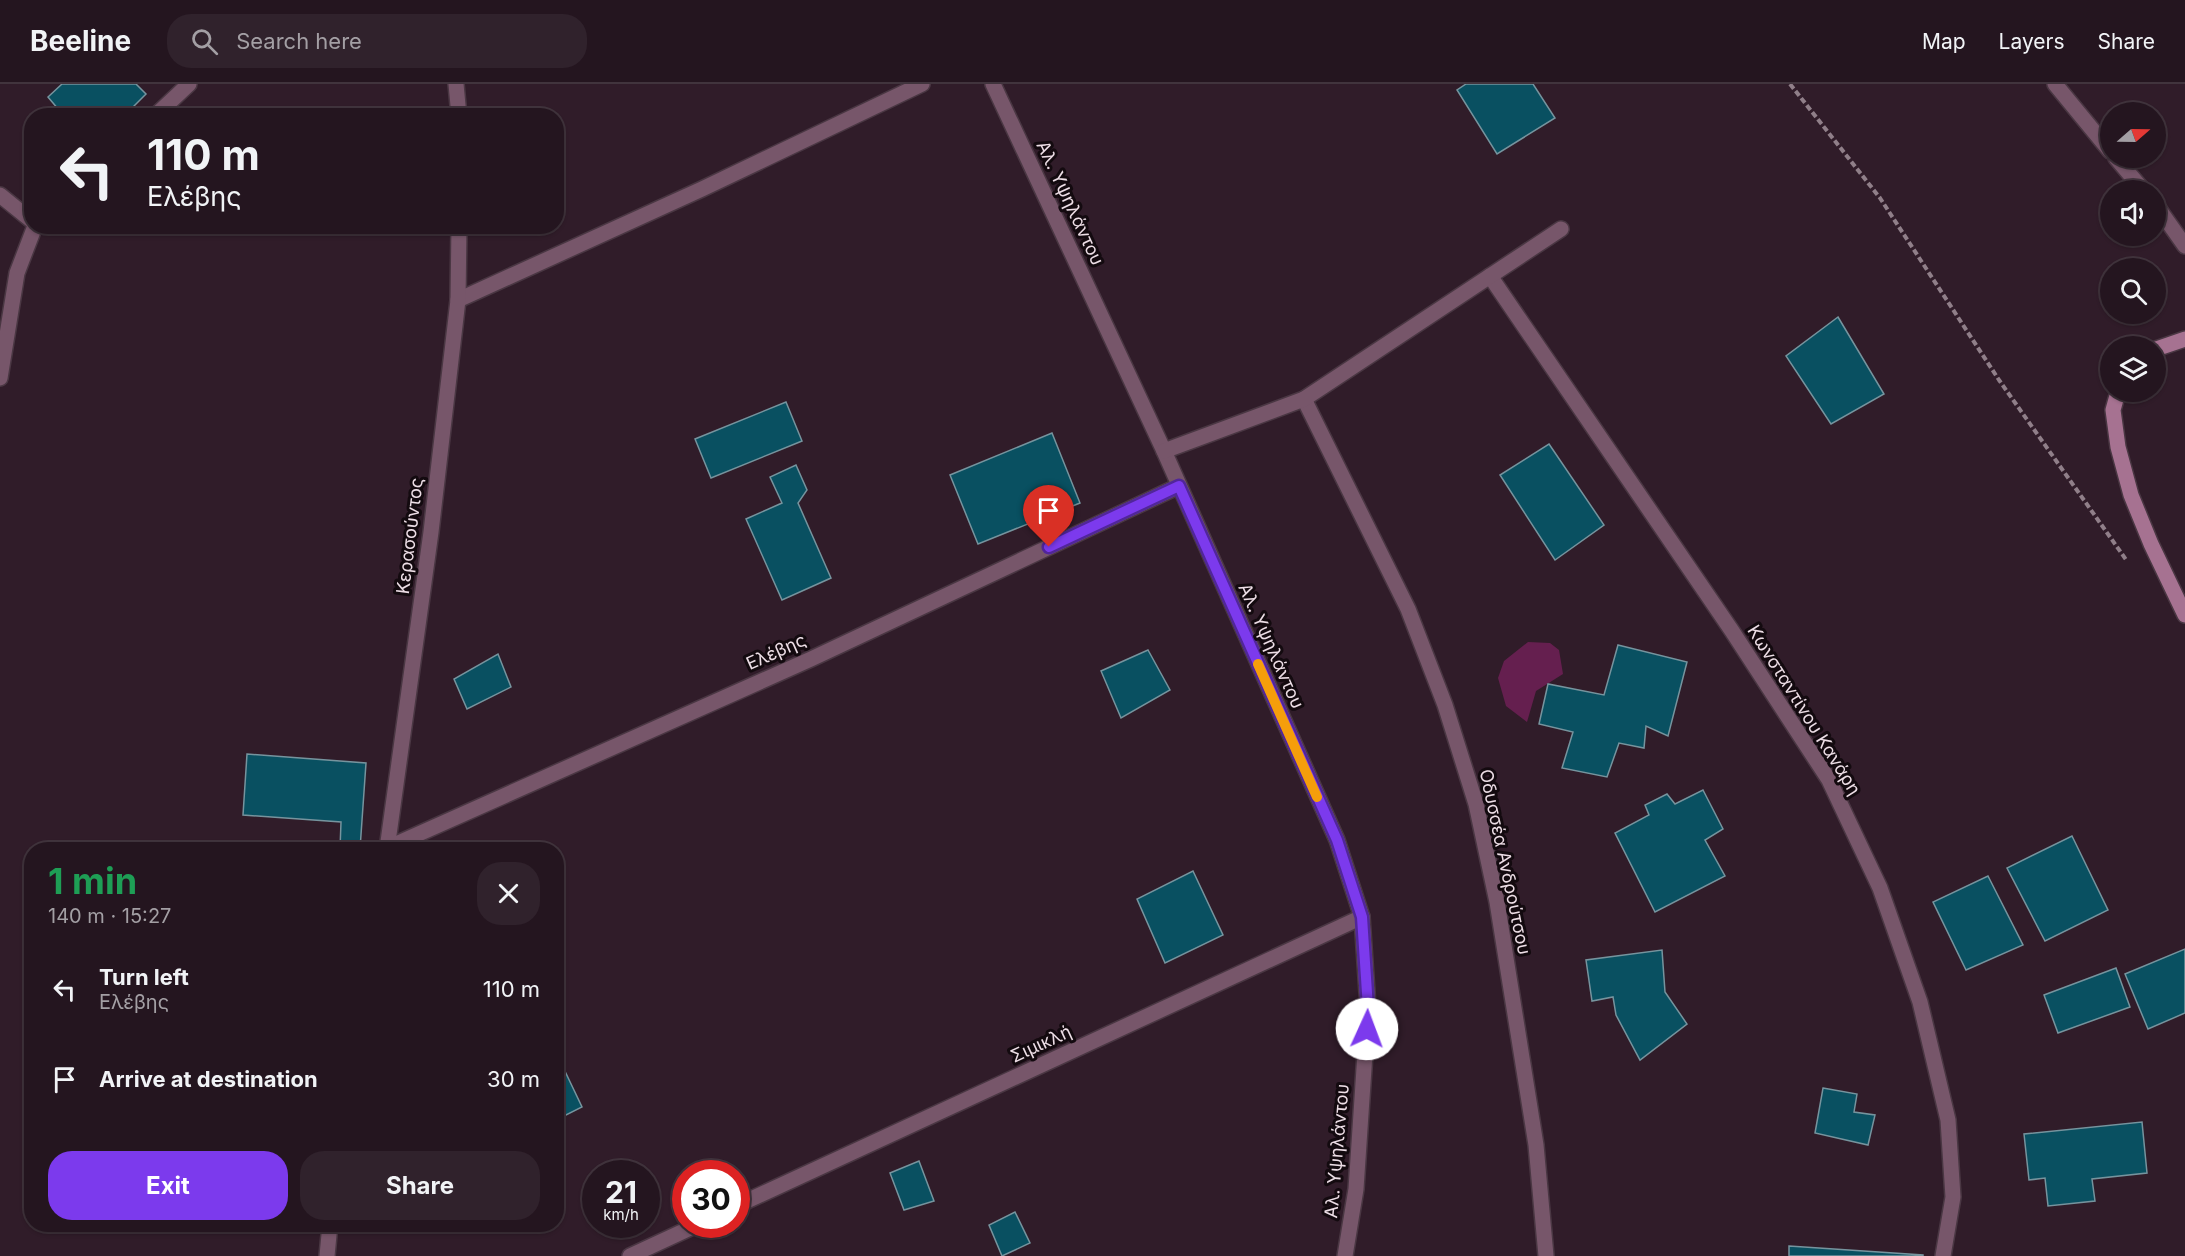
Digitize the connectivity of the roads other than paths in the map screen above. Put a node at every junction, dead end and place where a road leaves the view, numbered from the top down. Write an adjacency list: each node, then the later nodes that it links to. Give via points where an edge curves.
1 (189, 84): 6 (street)
2 (456, 84): 7 (street)
3 (922, 84): 19 (street)
4 (993, 84): 25 (street, Αλ. Υψηλάντου)
5 (2055, 84): 8 (street)
6 (164, 108)
7 (458, 108)
8 (2100, 139)
9 (2124, 168): 10 (street)
10 (2135, 180)
11 (0, 195): 12 (street)
12 (24, 214)
13 (2166, 219): 17 (street)
14 (1561, 229): 18 (street)
15 (31, 234): 22 (street, via 17,273)
16 (459, 234): 19 (street, Κερασούντος)
17 (2185, 246)
18 (1490, 276): 23 (street); 38 (street, Κωνσταντίνου Κανάρη, via 1829,780 1880,888 1920,1002 1948,1120 1953,1197)
19 (458, 300): 28 (street, Κερασούντος, via 431,532)
20 (2185, 339): 21 (street)
21 (2166, 346)
22 (0, 378)
23 (1304, 399): 25 (street); 37 (street, Οδυσσέα Ανδρούτσου, via 1408,609 1445,705 1476,804 1497,902 1536,1144)
24 (2115, 402): 27 (street, via 2118,447 2131,495)
25 (1164, 451): 26 (street, Αλ. Υψηλάντου)
26 (1179, 486): 29 (street, Ελέβης, via 811,659); 30 (street, Αλ. Υψηλάντου, via 1337,840)
27 (2185, 615)
28 (388, 842)
29 (400, 842)
30 (1362, 917): 31 (street, Σιμικλή); 36 (street, Αλ. Υψηλάντου, via 1368,1008 1356,1189)
31 (750, 1200)
32 (329, 1232): 34 (street)
33 (672, 1237): 35 (street)
34 (327, 1256)
35 (630, 1256)
36 (1345, 1256)
37 (1546, 1256)
38 (1943, 1256)

